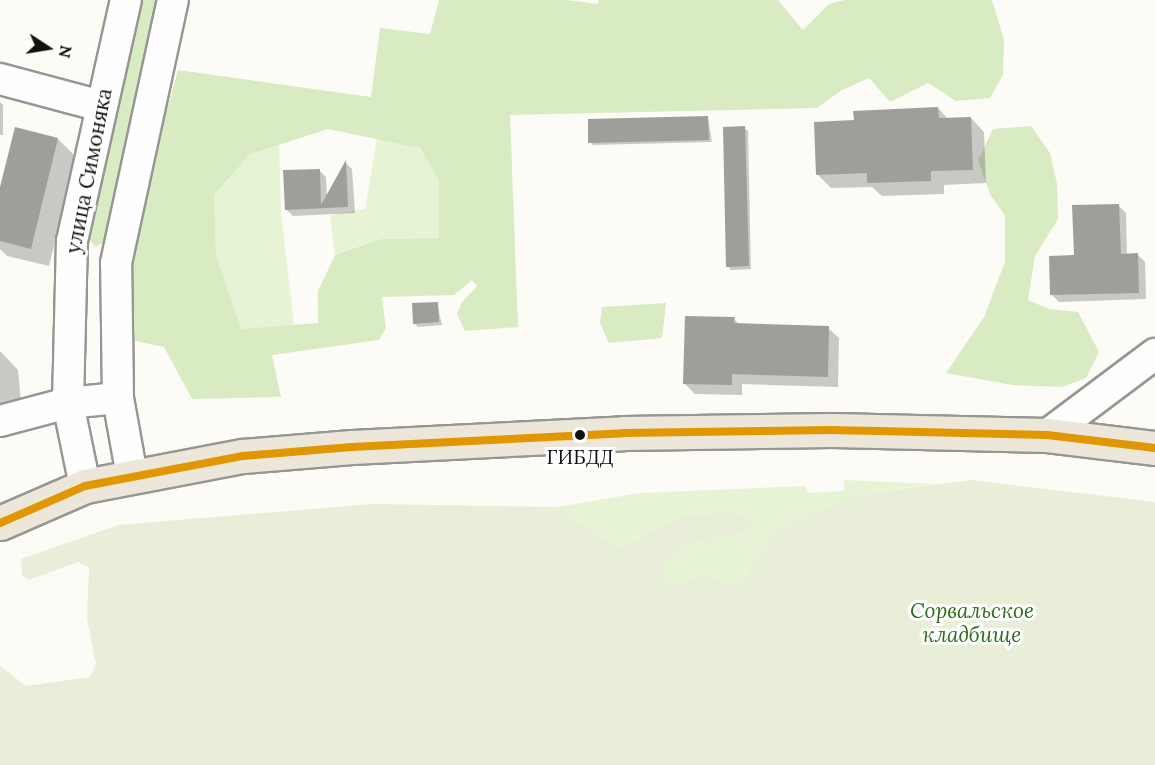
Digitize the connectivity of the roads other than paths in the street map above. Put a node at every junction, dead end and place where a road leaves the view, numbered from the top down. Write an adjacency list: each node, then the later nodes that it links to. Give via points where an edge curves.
1 (126, 0): 4 (street, улица Симоняка)
2 (173, 0): 6 (street, via 117,263)
3 (0, 79): 4 (street)
4 (101, 106): 7 (street, улица Симоняка, via 72,241)
5 (1155, 354): 9 (street)
6 (118, 398): 7 (street); 11 (street)
7 (69, 403): 8 (street); 12 (street, улица Симоняка)
8 (0, 422)
9 (1047, 435): 10 (main road); 11 (main road, via 831,430 624,433 243,456)
10 (1155, 448)
11 (132, 476): 12 (main road)
12 (85, 486): 13 (main road)
13 (0, 523)

